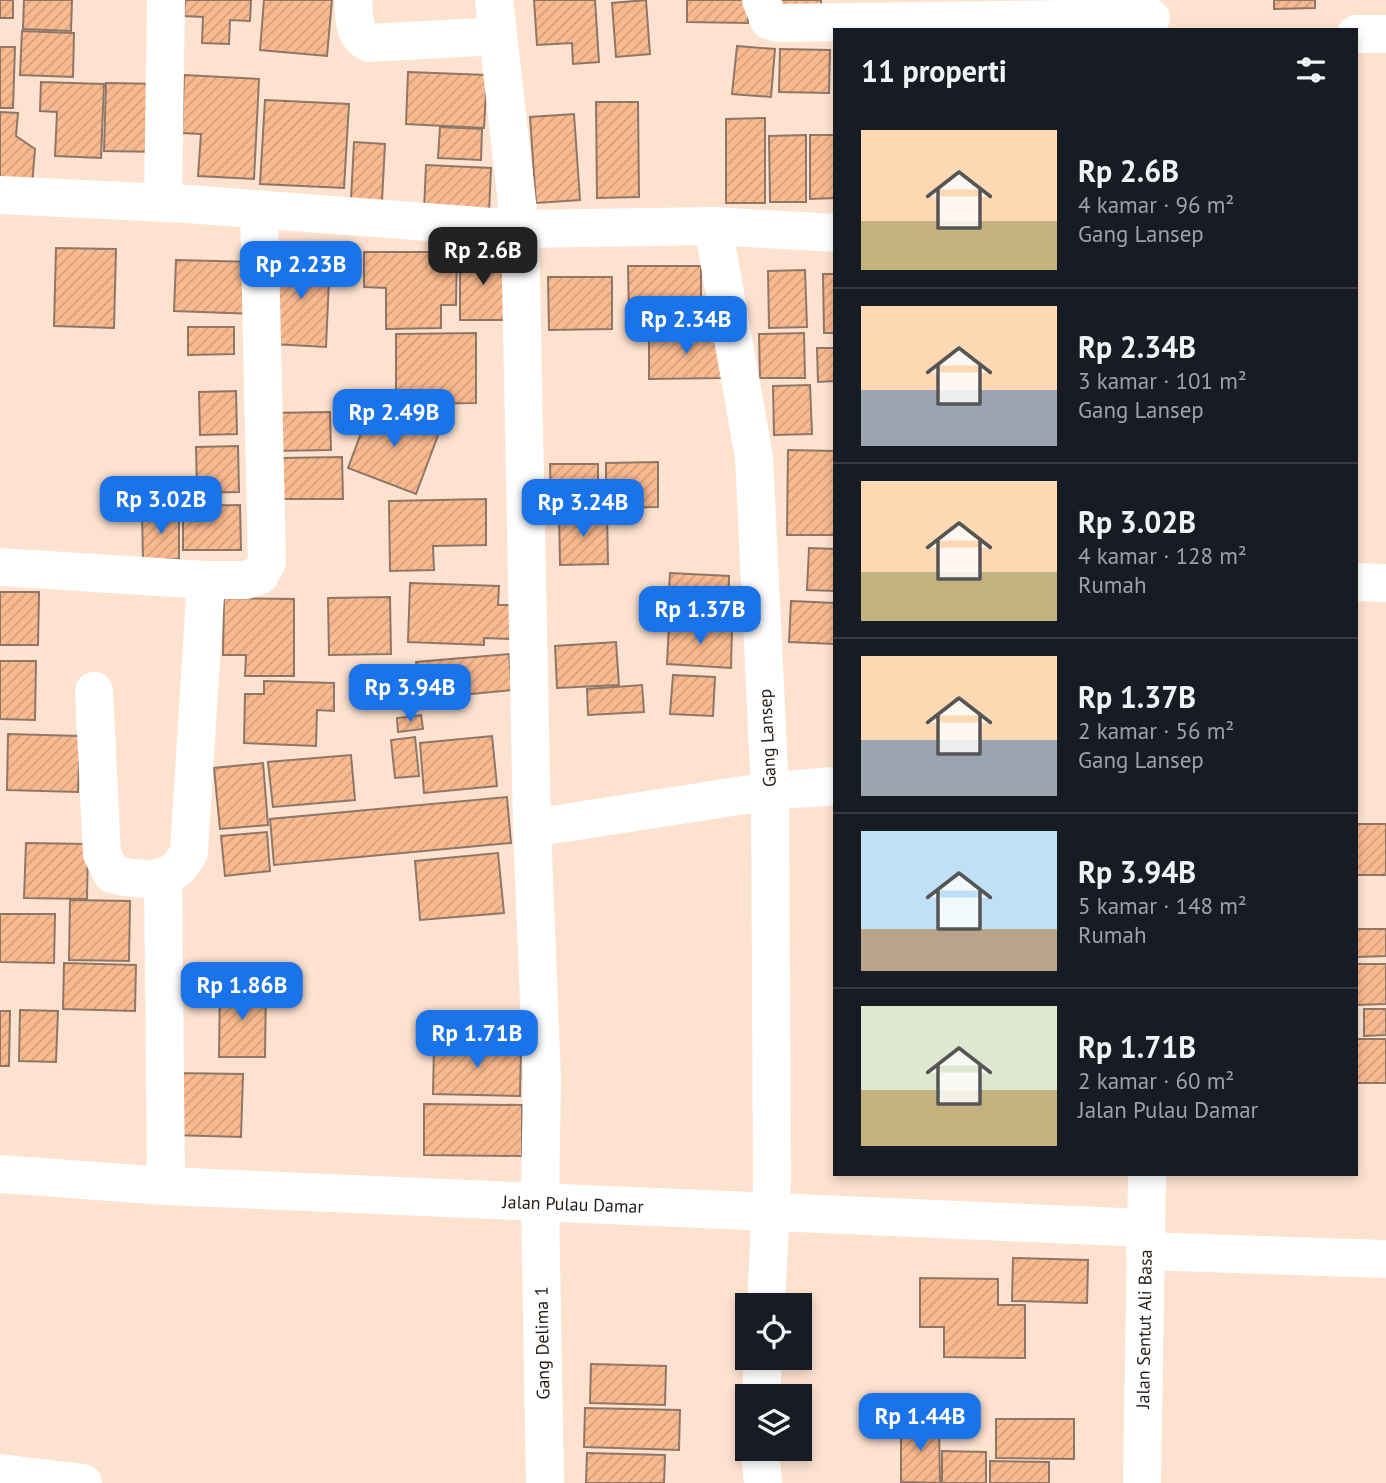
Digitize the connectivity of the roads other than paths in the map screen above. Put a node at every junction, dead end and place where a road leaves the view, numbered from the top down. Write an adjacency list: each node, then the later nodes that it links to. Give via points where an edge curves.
1 (166, 0): 9 (street)
2 (353, 0): 5 (street, via 356,30 369,43)
3 (761, 0): 4 (street, via 769,20 777,23)
4 (1149, 16)
5 (496, 18): 12 (street, Gang Delima 1)
6 (1358, 34): 7 (street)
7 (1386, 34)
8 (0, 195): 9 (street)
9 (163, 203): 10 (street)
10 (259, 209): 12 (street); 15 (street, via 267,562 260,575 246,580)
11 (713, 226): 12 (street); 13 (street); 20 (street, Gang Lansep, via 754,457)
12 (520, 229): 21 (street, Gang Delima 1)
13 (833, 233)
14 (0, 566): 15 (street)
15 (206, 580): 22 (street, via 189,852 178,868)
16 (1358, 582): 17 (street)
17 (1386, 583)
18 (94, 691): 22 (street, via 102,854 112,874 133,879)
19 (833, 786): 20 (street)
20 (770, 791): 21 (street); 27 (street, Gang Lansep)
21 (532, 828): 26 (street, Gang Delima 1, via 542,1078)
22 (163, 876): 25 (street)
23 (0, 1174): 25 (street, Jalan Pulau Damar)
24 (1147, 1176): 28 (street, Jalan Sentut Ali Basa)
25 (166, 1186): 26 (street, Jalan Pulau Damar)
26 (540, 1202): 27 (street, Jalan Pulau Damar); 34 (street, Gang Delima 1)
27 (771, 1212): 28 (street, Jalan Pulau Damar); 30 (street, Gang Lansep)
28 (1146, 1239): 29 (street, Jalan Pulau Damar); 36 (street, Jalan Sentut Ali Basa)
29 (1386, 1259)
30 (767, 1293)
31 (761, 1461): 35 (street)
32 (0, 1473): 33 (street)
33 (83, 1483)
34 (545, 1483)
35 (763, 1483)
36 (1142, 1483)

